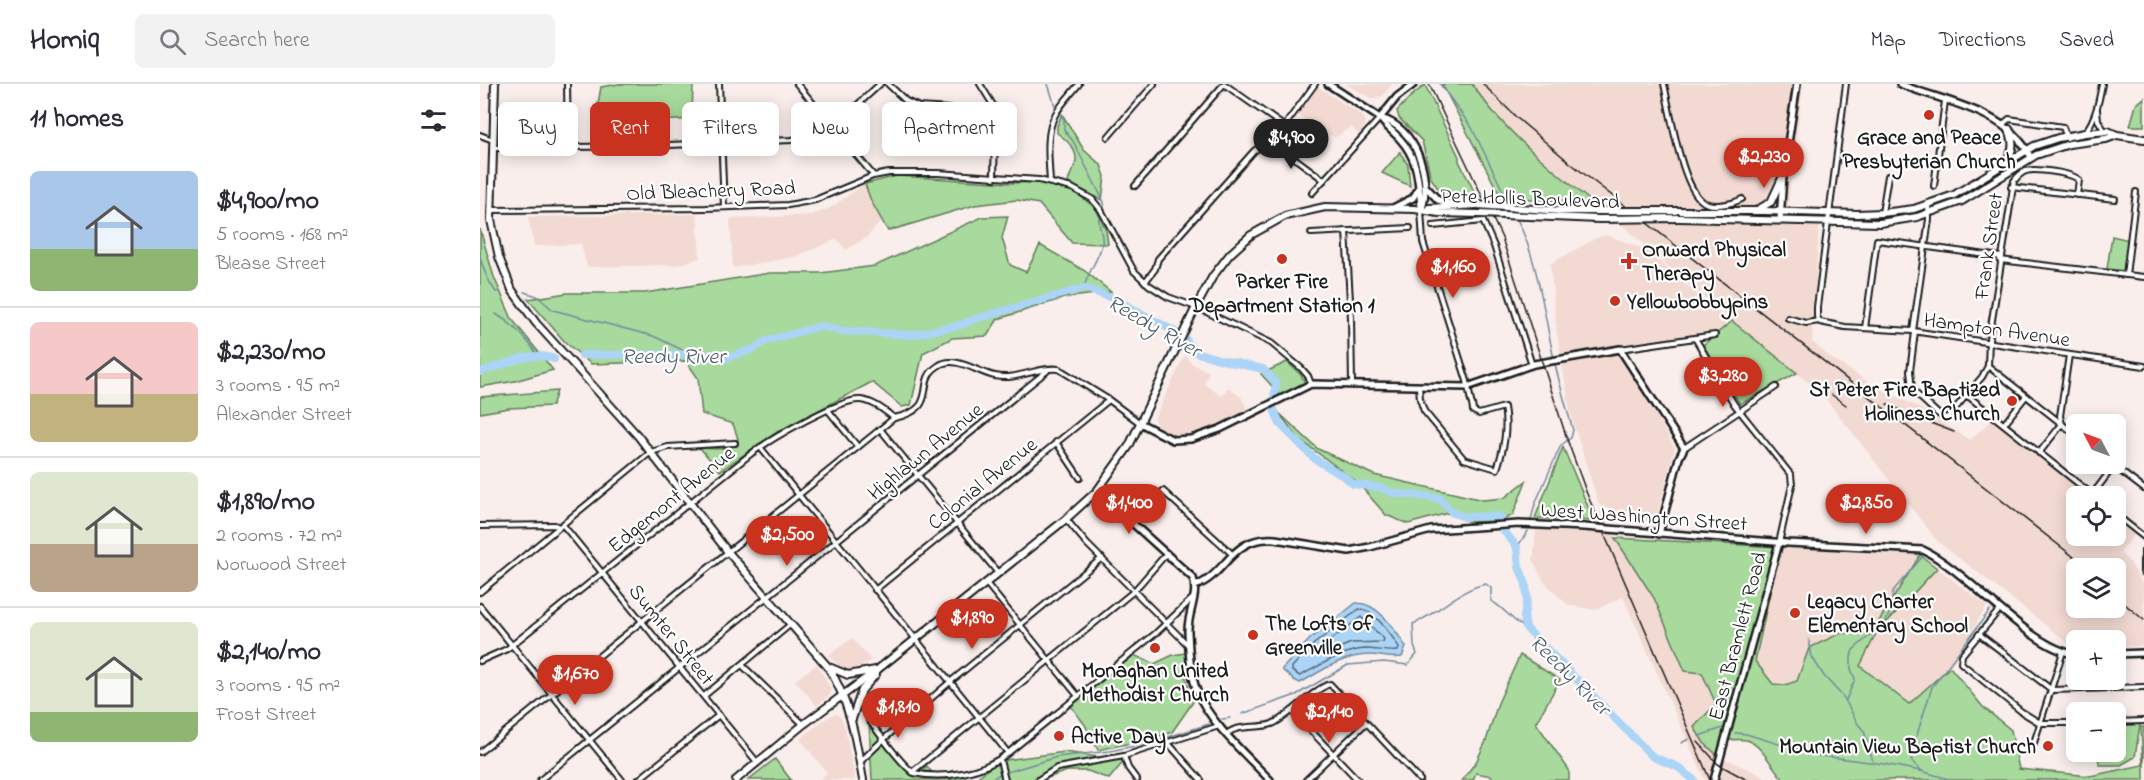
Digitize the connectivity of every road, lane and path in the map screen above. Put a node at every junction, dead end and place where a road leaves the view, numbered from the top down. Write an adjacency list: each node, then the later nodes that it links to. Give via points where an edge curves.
1 (495, 84): 39 (main road)
2 (567, 84): 20 (street)
3 (719, 84): 21 (street)
4 (796, 84): 22 (street)
5 (880, 84): 23 (street)
6 (888, 84): 24 (street)
7 (980, 84): 25 (street)
8 (1079, 84): 56 (street, via 1052,121)
9 (1154, 84): 36 (street)
10 (1224, 84): 29 (street); 58 (street)
11 (1315, 84): 29 (street)
12 (1328, 84): 27 (street)
13 (1414, 84): 27 (street)
14 (1664, 84): 64 (street, via 1685,171 1694,191 1706,204)
15 (1797, 84): 52 (street)
16 (1846, 84): 75 (street)
17 (2102, 84): 26 (street)
18 (1904, 85): 19 (street)
19 (1945, 101): 28 (street, via 1987,115); 59 (street)
20 (567, 102)
21 (720, 102)
22 (812, 102)
23 (861, 102)
24 (909, 102)
25 (992, 102)
26 (2097, 106): 31 (street, via 2098,120); 32 (street)
27 (1380, 118): 55 (street); 57 (street, via 1389,120 1409,139 1420,161)
28 (2002, 125): 30 (street); 35 (street, via 2009,120 2055,125 2063,127)
29 (1285, 127): 37 (street)
30 (2009, 129): 45 (street); 50 (main road, via 2013,148)
31 (2105, 131): 32 (main road, Pete Hollis Boulevard); 34 (main road, Pete Hollis Boulevard)
32 (2085, 132): 35 (main road, Pete Hollis Boulevard)
33 (480, 135): 39 (street)
34 (2117, 135): 38 (main road, Pete Hollis Boulevard); 41 (main road, Pete Hollis Boulevard)
35 (2067, 136): 41 (street); 45 (main road, Pete Hollis Boulevard)
36 (1108, 137)
37 (1285, 139): 55 (street, via 1293,158); 87 (street, via 1254,151 1158,259)
38 (2144, 139)
39 (493, 140): 43 (main road)
40 (682, 144): 42 (street)
41 (2069, 144): 49 (main road, Pete Hollis Boulevard)
42 (578, 146)
43 (493, 148): 44 (street); 71 (main road)
44 (498, 148)
45 (2027, 150): 49 (street); 50 (main road, Pete Hollis Boulevard)
46 (723, 156): 67 (street)
47 (857, 156): 51 (street)
48 (994, 156): 54 (street)
49 (2031, 158): 76 (main road, Pete Hollis Boulevard, via 1962,201)
50 (2005, 164): 66 (main road, Pete Hollis Boulevard, via 1964,190)
51 (873, 176): 54 (street, Old Bleachery Road, via 918,172); 67 (street, Old Bleachery Road, via 801,203)
52 (1783, 176): 72 (main road, via 1771,202); 73 (street)
53 (1888, 176): 74 (street)
54 (994, 178): 56 (street, Old Bleachery Road)
55 (1324, 180): 62 (street)
56 (1050, 182): 87 (street, Old Bleachery Road, via 1092,199 1134,271)
57 (1422, 185): 68 (street, via 1438,200); 69 (street, via 1413,198); 70 (street)
58 (1135, 186)
59 (1934, 186)
60 (2011, 187): 63 (street); 63 (street, Frank Street, via 2019,175 2032,170 2071,175 2079,180); 84 (street, Frank Street)
61 (2136, 192): 85 (street)
62 (1312, 194)
63 (2077, 195): 65 (street)
64 (1742, 199)
65 (2115, 199)
66 (1928, 205): 74 (main road, Pete Hollis Boulevard); 76 (street)
67 (724, 207): 71 (street, Old Bleachery Road)
68 (1460, 207): 70 (main road, Pete Hollis Boulevard); 72 (main road, Pete Hollis Boulevard, bridge)
69 (1394, 208): 70 (main road); 88 (main road, via 1325,207 1285,216 1241,244 1220,264)
70 (1422, 209): 77 (main road, Pete Hollis Boulevard, bridge, via 1439,213 1599,219); 105 (street, via 1423,242)
71 (491, 210): 123 (main road, via 499,256 519,300)
72 (1753, 211): 73 (main road, Pete Hollis Boulevard)
73 (1780, 212): 75 (main road, Pete Hollis Boulevard); 77 (street)
74 (1881, 213): 75 (main road, Pete Hollis Boulevard)
75 (1829, 214): 78 (street)
76 (1929, 214): 78 (main road, Pete Hollis Boulevard, via 1880,223); 83 (street)
77 (1780, 220): 78 (main road, Pete Hollis Boulevard)
78 (1828, 222): 90 (street, via 1817,308)
79 (1433, 226): 98 (street, via 1483,221)
80 (1410, 228): 81 (street)
81 (1346, 231): 82 (street); 103 (street)
82 (1311, 233)
83 (1925, 247): 84 (street); 91 (street, via 1877,240); 92 (street)
84 (2000, 259): 85 (street); 95 (street, Frank Street)
85 (2126, 276): 86 (street)
86 (2144, 277)
87 (1145, 282): 88 (street, Old Bleachery Road, via 1168,297)
88 (1196, 307): 102 (street, Old Bleachery Road, via 1271,343 1308,376); 113 (main road)
89 (1788, 318): 90 (street, Hampton Avenue, via 1806,323)
90 (1819, 321): 91 (street, Hampton Avenue)
91 (1865, 328): 92 (street, Hampton Avenue)
92 (1914, 332): 95 (street, Hampton Avenue); 107 (street, via 1910,381 1916,395 1945,418)
93 (1715, 335): 94 (street)
94 (1695, 338): 96 (street); 111 (street)
95 (1989, 343): 97 (street, Hampton Avenue); 99 (street, Frank Street)
96 (1620, 350): 98 (street); 122 (street)
97 (2069, 355): 100 (street, Hampton Avenue); 115 (street)
98 (1532, 365): 105 (street)
99 (1988, 366): 107 (street); 108 (street)
100 (2144, 366)
101 (1048, 370): 109 (street, via 1059,369); 112 (street, via 1002,378 956,363 944,363 930,374 919,408); 126 (street, Highlawn Avenue)
102 (1311, 384): 103 (street); 113 (street, via 1191,439 1173,440)
103 (1352, 384): 104 (street)
104 (1419, 387): 105 (street); 105 (street, via 1424,411 1464,459 1497,469 1507,423 1504,406 1485,414 1473,411)
105 (1467, 387)
106 (1776, 387): 111 (street)
107 (1968, 396): 114 (street)
108 (2026, 396): 114 (street); 115 (street)
109 (1108, 400): 113 (street); 118 (street, Colonial Avenue)
110 (828, 410): 112 (street, Edgemont Avenue, via 862,400); 120 (street, Edgemont Avenue); 121 (street)
111 (1738, 411): 122 (street); 142 (street, East Bramlett Road, via 1792,477)
112 (894, 418): 117 (street)
113 (1140, 423): 130 (main road)
114 (2004, 424): 124 (street)
115 (2062, 424): 116 (street); 124 (street)
116 (2066, 427)
117 (880, 429): 121 (street); 126 (street)
118 (1056, 442): 127 (street); 135 (street, Colonial Avenue)
119 (735, 443): 123 (street, via 668,447)
120 (760, 447): 132 (street); 133 (street, Edgemont Avenue)
121 (858, 447): 132 (street)
122 (1684, 448): 139 (street)
123 (651, 452): 133 (main road); 138 (street)
124 (2039, 453): 128 (street)
125 (2125, 474): 129 (street)
126 (918, 475): 135 (street); 141 (street, Highlawn Avenue)
127 (1080, 478)
128 (2080, 486)
129 (2144, 489)
130 (1097, 491): 134 (main road); 145 (street)
131 (1163, 491): 146 (street)
132 (798, 495): 141 (street); 144 (street)
133 (690, 503): 144 (main road); 150 (street, Edgemont Avenue)
134 (1066, 519): 147 (street); 151 (main road)
135 (957, 523): 151 (street); 154 (street, Colonial Avenue)
136 (2126, 523): 140 (street)
137 (480, 526): 138 (street)
138 (561, 526): 150 (street, Sumter Street); 156 (street)
139 (1659, 534): 142 (street, West Washington Street); 146 (street, West Washington Street, bridge, via 1584,527 1486,525 1431,530 1348,551 1264,539)
140 (2144, 537)
141 (835, 543): 154 (street); 157 (street, Highlawn Avenue)
142 (1779, 543): 160 (street, West Washington Street, via 1923,550); 225 (street, East Bramlett Road)
143 (2144, 551): 148 (street)
144 (728, 552): 157 (main road); 161 (street)
145 (1167, 553): 153 (street, via 1188,573); 155 (street)
146 (1232, 554): 153 (street, West Washington Street, via 1210,578)
147 (1102, 558): 155 (street); 164 (street)
148 (2144, 560): 149 (street)
149 (2144, 572)
150 (602, 573): 161 (street, Sumter Street); 167 (street, Edgemont Avenue)
151 (998, 573): 152 (main road)
152 (986, 583): 164 (street); 166 (main road)
153 (1195, 586): 158 (street)
154 (875, 590): 166 (street)
155 (1134, 591): 163 (street); 173 (street)
156 (480, 592)
157 (767, 597): 162 (main road); 177 (street, Highlawn Avenue)
158 (1193, 598): 163 (street); 168 (street)
159 (480, 606): 167 (street)
160 (2001, 608): 165 (street); 169 (street, West Washington Street, via 2040,640)
161 (642, 621): 177 (street, Sumter Street); 183 (street)
162 (791, 624): 176 (street); 178 (main road)
163 (1165, 624): 168 (street); 186 (street)
164 (1020, 625): 173 (street); 180 (street)
165 (1980, 634): 182 (street); 195 (street, via 1961,663)
166 (915, 639): 175 (main road); 180 (street)
167 (512, 645): 174 (street, Edgemont Avenue); 183 (street)
168 (1189, 646): 198 (street, via 1197,692)
169 (2063, 652): 170 (street, West Washington Street); 182 (street)
170 (2066, 652)
171 (2144, 653): 172 (street)
172 (2126, 654)
173 (1049, 660): 186 (street); 189 (street)
174 (480, 661)
175 (884, 664): 179 (main road); 190 (main road, via 862,690)
176 (742, 665): 185 (street); 197 (street)
177 (680, 667): 185 (street, Sumter Street); 201 (street, Highlawn Avenue)
178 (828, 667): 179 (main road, via 848,675); 184 (main road)
179 (877, 670): 184 (main road)
180 (950, 682): 189 (street); 200 (street)
181 (2144, 687): 182 (street)
182 (2052, 690): 195 (street)
183 (552, 694): 201 (street); 203 (street)
184 (843, 695): 190 (main road); 197 (main road)
185 (704, 696): 188 (street, Sumter Street)
186 (1078, 696): 205 (street)
187 (1292, 711): 194 (street, via 1330,684); 199 (street, via 1268,725 1234,729); 206 (street)
188 (719, 715): 209 (street, Sumter Street); 214 (street)
189 (979, 717): 205 (street); 211 (street)
190 (851, 720): 210 (main road)
191 (868, 720): 200 (street)
192 (2144, 721): 193 (street)
193 (2126, 722)
194 (1366, 723): 206 (street); 224 (street)
195 (2040, 723): 196 (street); 204 (street)
196 (2066, 723)
197 (804, 724): 209 (main road)
198 (1219, 726): 199 (street); 202 (street)
199 (1227, 734): 221 (street)
200 (884, 739): 210 (street); 211 (street)
201 (590, 740): 212 (street, Highlawn Avenue); 213 (street)
202 (1168, 743): 207 (street); 220 (street)
203 (480, 752)
204 (2031, 752)
205 (1008, 753): 208 (street)
206 (1334, 754): 222 (street); 223 (street)
207 (1124, 756): 218 (street, via 1057,768); 219 (street)
208 (1000, 760): 211 (street, via 980,772 958,778 939,780); 217 (street)
209 (758, 762): 215 (main road)
210 (860, 762): 216 (main road)
211 (912, 772)
212 (540, 780)
213 (622, 780)
214 (638, 780)
215 (736, 780)
216 (863, 780)
217 (1005, 780)
218 (1038, 780)
219 (1137, 780)
220 (1201, 780)
221 (1270, 780)
222 (1306, 780)
223 (1358, 780)
224 (1420, 780)
225 (1714, 780)

